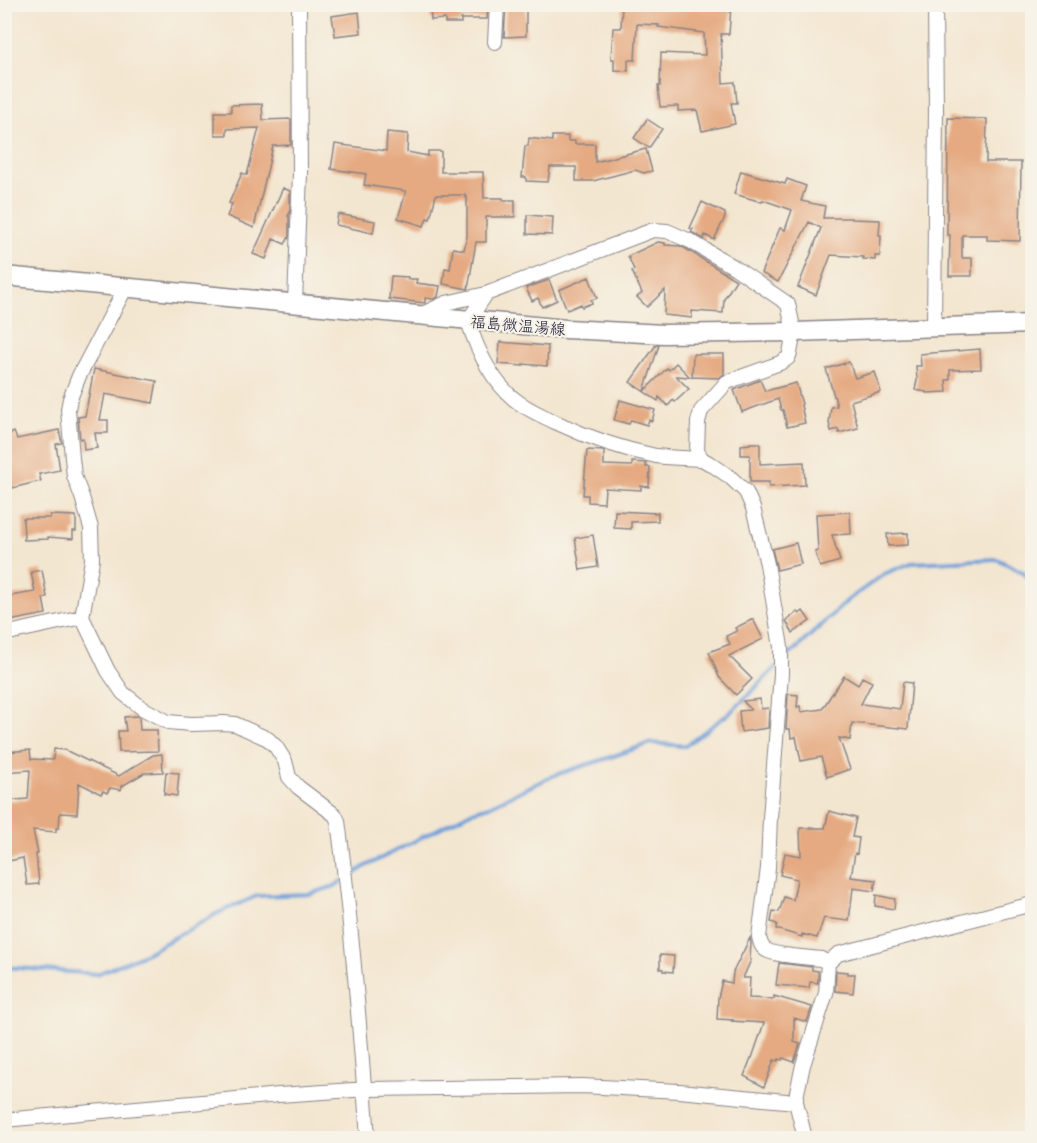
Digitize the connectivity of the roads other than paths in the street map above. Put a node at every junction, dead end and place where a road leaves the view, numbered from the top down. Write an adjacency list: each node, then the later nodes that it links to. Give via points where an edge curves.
1 (299, 4): 8 (street, via 300,173)
2 (497, 4): 4 (street)
3 (935, 4): 12 (street)
4 (495, 42)
5 (4, 276): 6 (main road, 福島微温湯線)
6 (126, 287): 8 (main road, 福島微温湯線); 15 (street, via 80,376 68,409 74,476 91,528 92,560)
7 (486, 294): 9 (street, via 446,303); 10 (street); 13 (street, via 652,231 667,231 734,267 788,304)
8 (295, 303): 9 (main road, 福島微温湯線)
9 (418, 316): 10 (main road, 福島微温湯線)
10 (468, 321): 13 (main road, 福島微温湯線, via 664,334); 14 (street, via 476,345 498,382 515,400 537,414 619,447 658,456)
11 (1032, 324): 12 (main road, 福島微温湯線)
12 (934, 327): 13 (main road, 福島微温湯線)
13 (794, 332): 14 (street, via 788,358 727,382 701,411 697,451)
14 (702, 459): 18 (street, via 746,492 753,508 781,647 768,868 759,937 764,949 773,953)
15 (82, 617): 16 (street); 19 (street, via 123,693 142,708 168,722 235,724 268,739 285,761 289,777 335,815 344,867)
16 (4, 634)
17 (1032, 904): 18 (street, via 838,954)
18 (828, 963): 20 (street, via 826,993 803,1065)
19 (364, 1090): 20 (street, via 582,1086); 21 (street); 22 (street)
20 (796, 1102): 23 (street)
21 (4, 1120)
22 (368, 1138)
23 (806, 1138)

